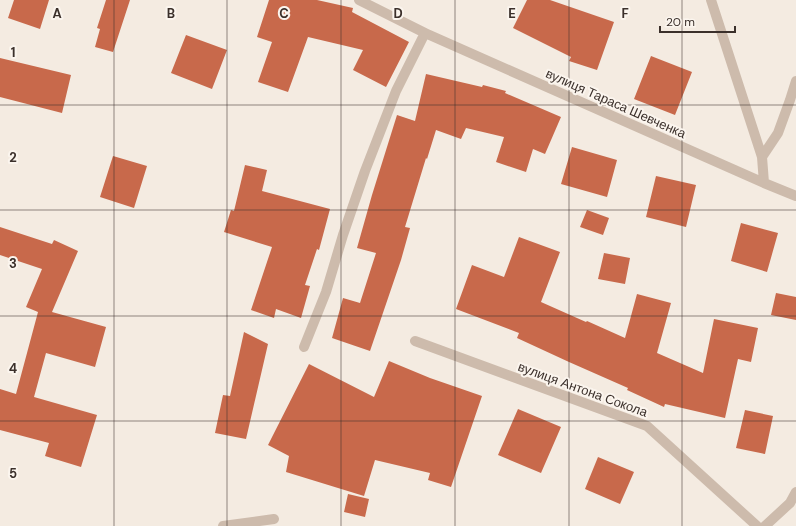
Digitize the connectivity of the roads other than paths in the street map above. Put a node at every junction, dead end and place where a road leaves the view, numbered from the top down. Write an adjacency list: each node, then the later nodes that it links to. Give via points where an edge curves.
1 (359, 0): 3 (street, вулиця Тараса Шевченка)
2 (711, 0): 5 (street)
3 (425, 33): 6 (street, вулиця Тараса Шевченка); 9 (street, via 396,91 365,171 326,292)
4 (796, 81): 5 (street, via 778,133)
5 (762, 157): 6 (street)
6 (764, 183): 7 (street, вулиця Тараса Шевченка)
7 (796, 196)
8 (415, 341): 13 (street, вулиця Антона Сокола, via 647,426)
9 (304, 347)
10 (796, 492): 14 (street, via 790,503)
11 (274, 519): 12 (street)
12 (223, 526)
13 (757, 526)
14 (765, 526)

